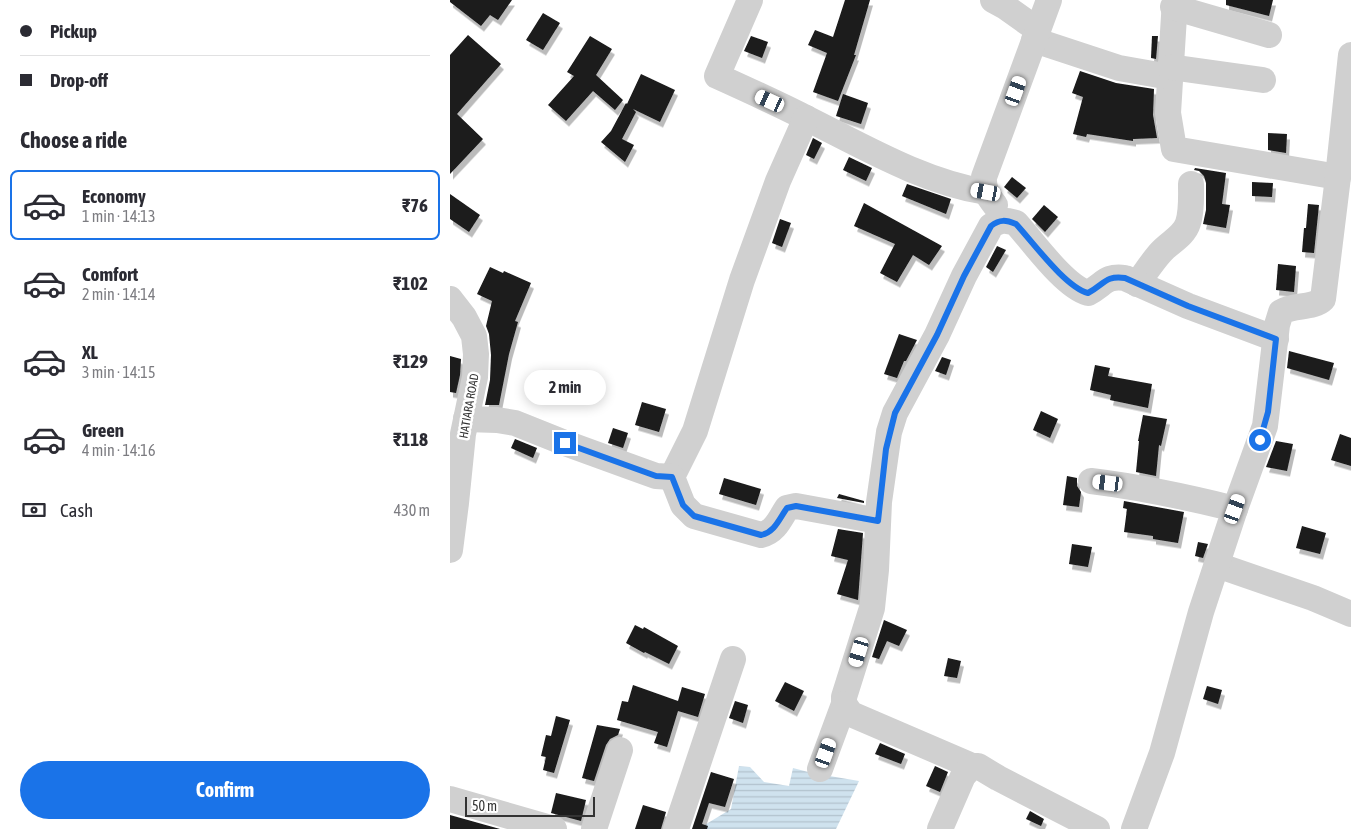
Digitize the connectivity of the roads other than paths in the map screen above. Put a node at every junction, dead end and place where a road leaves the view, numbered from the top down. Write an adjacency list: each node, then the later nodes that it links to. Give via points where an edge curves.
1 (750, 0): 10 (street, via 717,76)
2 (993, 0): 5 (street)
3 (1049, 0): 5 (street)
4 (1174, 4): 6 (street); 8 (street)
5 (1036, 35): 8 (street, via 1118,68); 13 (street, via 984,177)
6 (1269, 35)
7 (1351, 55): 11 (street)
8 (1170, 72): 9 (street); 11 (street, via 1168,113 1174,149)
9 (1263, 80)
10 (806, 118): 13 (street, via 882,157 964,189); 19 (street, via 778,181 742,280 694,431)
11 (1338, 177): 17 (street, via 1323,299 1318,304 1281,312)
12 (1191, 184): 15 (street, via 1185,230 1162,250)
13 (986, 192): 14 (street)
14 (1006, 220): 15 (street, via 1016,224 1080,290 1088,293 1106,279 1115,277); 22 (street, via 991,226 895,413 886,449)
15 (1137, 284): 17 (street)
16 (450, 299): 18 (street, HATIARA ROAD, via 474,336 475,377)
17 (1276, 339): 21 (street, via 1265,426)
18 (466, 419): 19 (street, via 515,423 656,476); 23 (street, HATIARA ROAD)
19 (672, 477): 22 (street, via 683,505 694,516 761,535 774,529 787,508 796,506)
20 (1091, 481): 21 (street, via 1140,487)
21 (1235, 509): 24 (street)
22 (878, 521): 27 (street, via 872,608)
23 (450, 550)
24 (1217, 565): 25 (street); 37 (street, via 1162,753)
25 (1351, 614)
26 (733, 659): 34 (street)
27 (844, 704): 29 (street, via 851,714); 30 (street)
28 (620, 750): 33 (street)
29 (972, 766): 35 (street, via 963,776); 36 (street, via 978,766)
30 (820, 769)
31 (450, 799): 32 (street)
32 (554, 829)
33 (594, 829)
34 (676, 829)
35 (940, 829)
36 (1098, 829)
37 (1134, 829)

